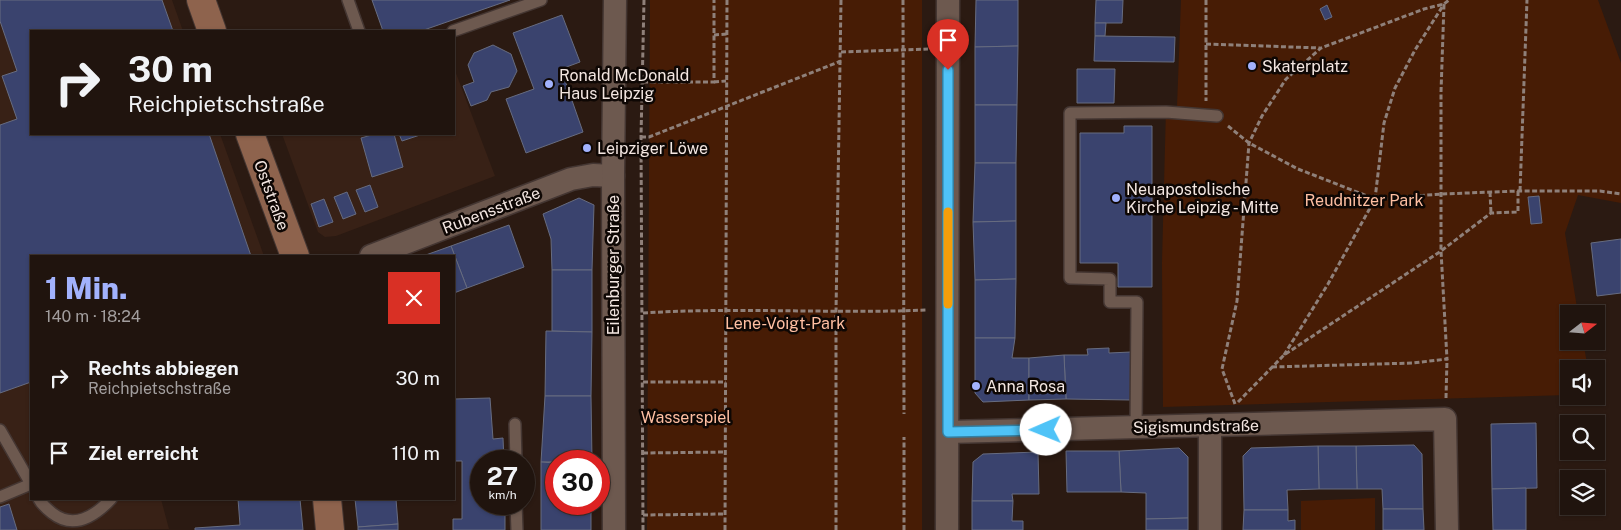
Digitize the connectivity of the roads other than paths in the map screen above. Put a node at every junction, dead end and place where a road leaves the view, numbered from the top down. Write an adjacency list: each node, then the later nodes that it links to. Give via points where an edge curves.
1 (201, 0): 6 (street)
2 (348, 0): 7 (lane)
3 (541, 0): 8 (lane)
4 (615, 0): 11 (street, Eilenburger Straße)
5 (948, 0): 18 (street)
6 (212, 30)
7 (359, 30)
8 (455, 30)
9 (1217, 116): 16 (lane, via 1166,112 1070,113 1070,278 1110,279 1110,302 1136,302)
10 (250, 135): 12 (street, Oststraße)
11 (613, 176): 13 (street, Rubensstraße, via 571,179); 29 (street, Eilenburger Straße)
12 (295, 255)
13 (374, 255)
14 (515, 424): 19 (lane)
15 (1210, 426): 16 (street, Sigismundstraße); 31 (street); 32 (street, Sigismundstraße, via 1235,415 1445,420)
16 (1136, 428): 18 (street, Sigismundstraße)
17 (0, 430): 20 (lane)
18 (948, 432): 30 (street)
19 (516, 450)
20 (30, 482)
21 (30, 484): 22 (lane)
22 (0, 497)
23 (40, 500): 24 (lane, via 61,520 78,522 100,510)
24 (110, 500)
25 (327, 500): 27 (street)
26 (516, 515): 28 (lane)
27 (330, 530)
28 (517, 530)
29 (614, 530)
30 (947, 530)
31 (1210, 530)
32 (1447, 530)

